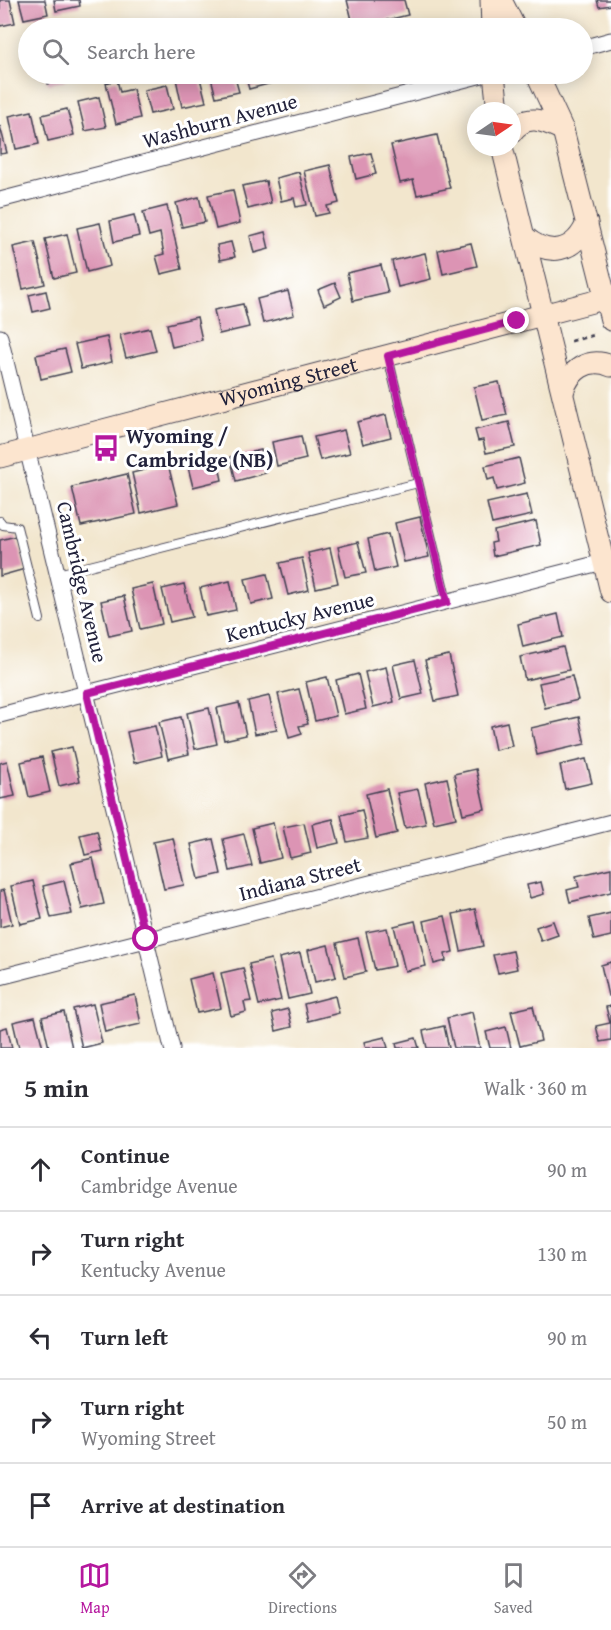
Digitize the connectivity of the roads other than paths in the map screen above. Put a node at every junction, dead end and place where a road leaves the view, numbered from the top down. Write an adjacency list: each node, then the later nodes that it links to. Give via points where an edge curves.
1 (491, 0): 3 (main road)
2 (501, 0): 4 (main road)
3 (492, 18)
4 (510, 18)
5 (611, 40): 6 (street)
6 (593, 45)
7 (447, 84): 14 (street, Washburn Avenue)
8 (495, 84): 10 (main road)
9 (542, 84): 12 (main road)
10 (497, 102)
11 (521, 122): 12 (main road, via 536,119)
12 (563, 130): 15 (main road)
13 (504, 156): 16 (main road)
14 (0, 200)
15 (587, 223): 16 (main road, via 578,239 561,249 540,247); 17 (main road)
16 (525, 237): 18 (main road)
17 (608, 298): 18 (main road, Wyoming Street); 19 (main road)
18 (544, 314): 21 (main road, Wyoming Street); 23 (main road)
19 (611, 320)
20 (0, 337): 24 (street, Cambridge Avenue)
21 (388, 356): 24 (main road, Wyoming Street); 26 (lane)
22 (611, 366): 23 (main road, via 598,363 579,367)
23 (563, 392): 28 (main road)
24 (28, 449): 25 (main road, Wyoming Street); 29 (street, Cambridge Avenue)
25 (0, 457)
26 (418, 483): 29 (lane); 31 (lane)
27 (0, 521): 32 (lane, via 17,527)
28 (607, 561): 30 (main road); 31 (street, Kentucky Avenue)
29 (58, 574): 33 (street, Cambridge Avenue)
30 (611, 592)
31 (447, 602): 33 (street, Kentucky Avenue)
32 (40, 619)
33 (87, 693): 34 (street, Kentucky Avenue); 36 (street, Cambridge Avenue)
34 (0, 715)
35 (611, 822): 36 (street, Indiana Street)
36 (146, 939): 37 (street, Indiana Street); 38 (street, Cambridge Avenue)
37 (0, 977)
38 (172, 1048)

